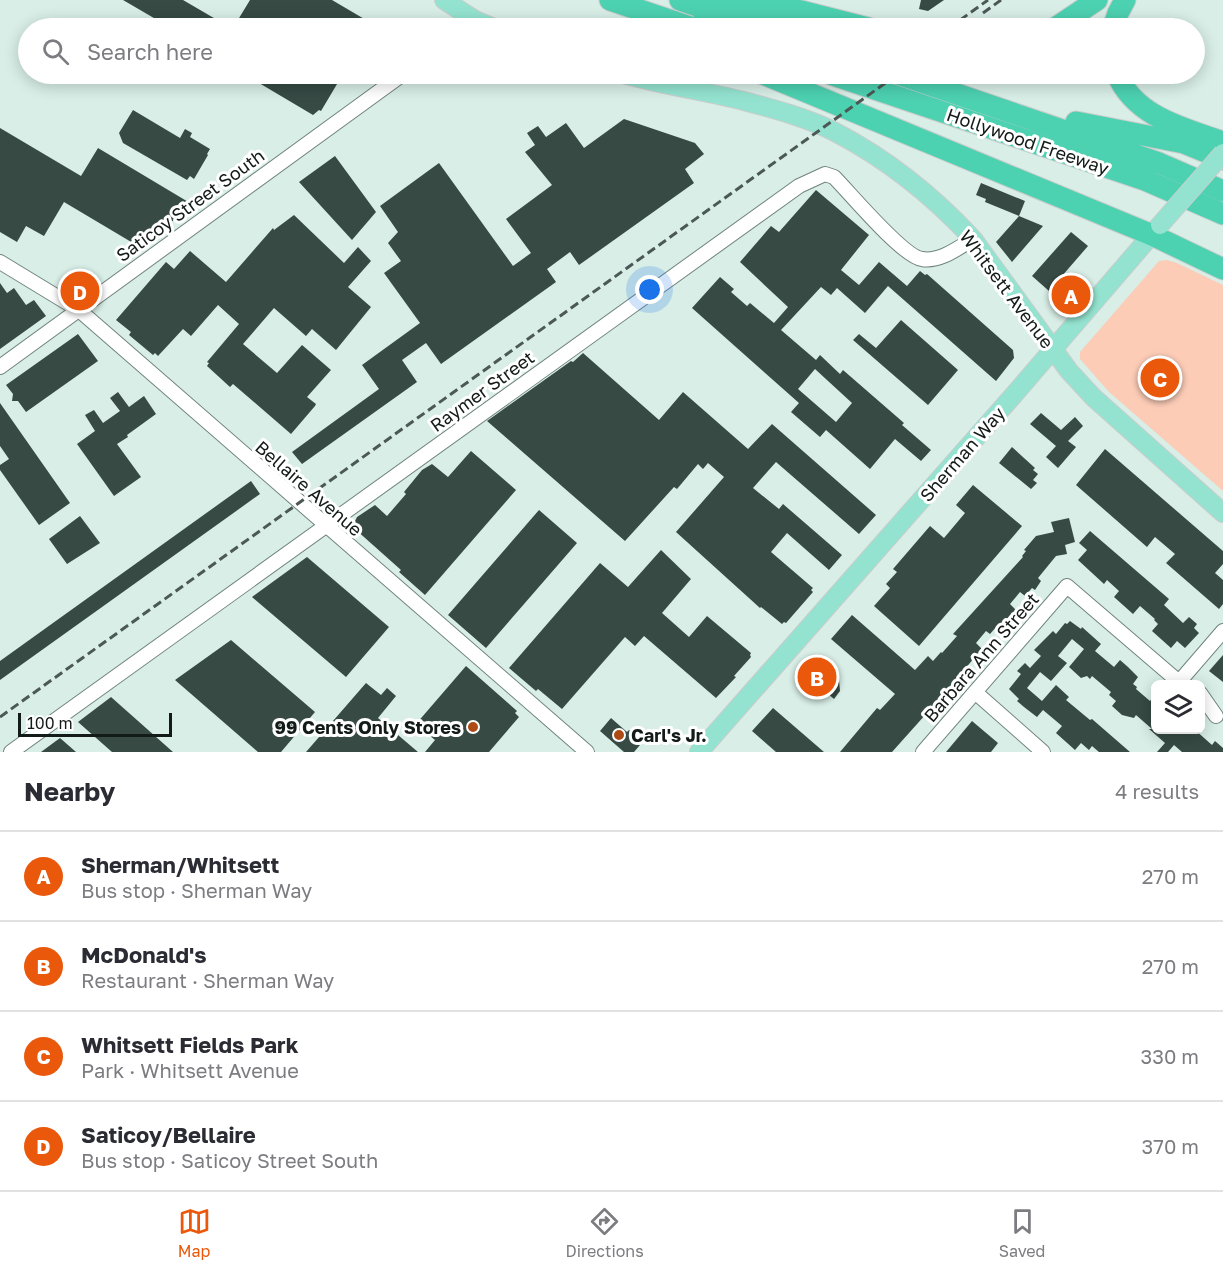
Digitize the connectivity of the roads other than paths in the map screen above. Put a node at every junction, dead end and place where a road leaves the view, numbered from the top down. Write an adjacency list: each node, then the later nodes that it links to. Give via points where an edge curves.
1 (444, 0): 10 (main road)
2 (602, 0): 11 (highway)
3 (610, 0): 12 (highway)
4 (652, 0): 13 (highway)
5 (680, 0): 14 (highway)
6 (712, 0): 15 (highway)
7 (750, 0): 16 (highway)
8 (1096, 0): 17 (highway)
9 (1125, 0): 18 (highway)
10 (464, 18)
11 (641, 18)
12 (663, 18)
13 (705, 18)
14 (734, 18)
15 (767, 18)
16 (829, 18)
17 (1070, 18)
18 (1116, 18)
19 (389, 84): 39 (street, Saticoy Street South)
20 (667, 84): 36 (main road, Whitsett Avenue, via 745,102 834,132 872,153 924,192)
21 (788, 84): 35 (highway)
22 (860, 84): 34 (highway, Hollywood Freeway, via 1144,180)
23 (900, 84): 33 (highway, via 1125,160)
24 (927, 84): 32 (highway, via 1159,163)
25 (961, 84): 27 (highway, Hollywood Freeway)
26 (1123, 84): 28 (highway, via 1148,112)
27 (1076, 122): 30 (highway, via 1184,143); 31 (highway, Hollywood Freeway)
28 (1223, 142)
29 (1223, 153): 35 (main road, Sherman Way, bridge)
30 (1223, 159)
31 (1223, 180)
32 (1223, 191)
33 (1223, 200)
34 (1223, 214)
35 (1156, 230): 38 (highway); 40 (main road, Sherman Way)
36 (973, 239): 40 (main road, Whitsett Avenue); 43 (street, Raymer Street, via 938,258 920,260 904,250 834,177 825,174 790,193)
37 (0, 262): 39 (street, Bellaire Avenue)
38 (1223, 269)
39 (79, 310): 41 (street, Saticoy Street South); 43 (street, Bellaire Avenue)
40 (1053, 350): 42 (main road, Whitsett Avenue, via 1093,397); 51 (main road, Sherman Way)
41 (0, 367)
42 (1223, 513)
43 (327, 527): 49 (street, Raymer Street); 50 (street, Bellaire Avenue)
44 (1223, 632): 45 (street)
45 (1187, 680): 46 (street, Barbara Ann Street, via 1067,586)
46 (975, 693): 52 (street, Barbara Ann Street); 53 (street)
47 (1205, 700): 48 (street)
48 (1216, 716)
49 (11, 752)
50 (587, 752)
51 (699, 752)
52 (923, 752)
53 (1043, 752)

